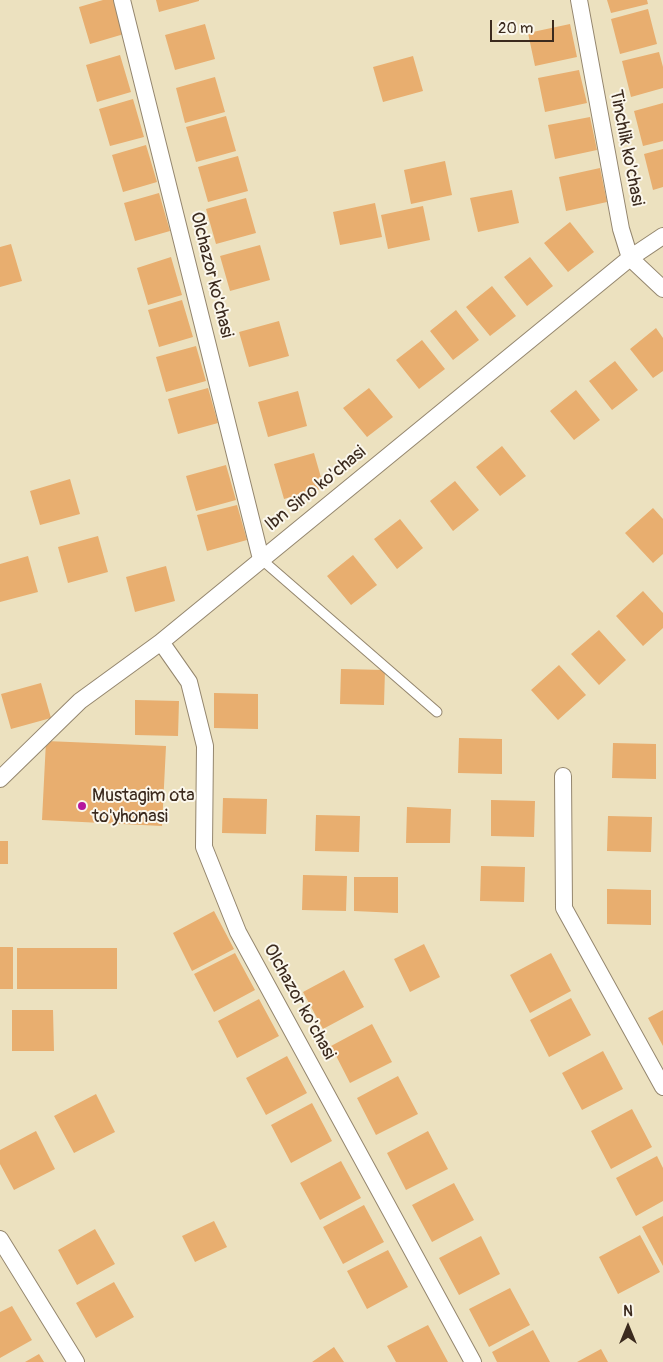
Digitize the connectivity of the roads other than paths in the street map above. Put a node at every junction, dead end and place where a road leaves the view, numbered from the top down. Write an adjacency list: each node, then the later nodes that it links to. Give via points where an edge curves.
1 (122, 0): 6 (street, Olchazor ko'chasi)
2 (578, 0): 4 (street, Tinchlik ko'chasi, via 621,229)
3 (663, 236): 4 (street, Ibn Sino ko'chasi)
4 (630, 258): 5 (street, Tinchlik ko'chasi); 6 (street, Ibn Sino ko'chasi)
5 (663, 289)
6 (261, 559): 7 (street, Ibn Sino ko'chasi); 8 (lane)
7 (161, 642): 10 (street, Ibn Sino ko'chasi, via 80,701); 15 (street, Olchazor ko'chasi, via 189,682 205,746 204,847 238,932)
8 (437, 712)
9 (563, 776): 11 (street, via 564,908)
10 (0, 779)
11 (663, 1087)
12 (0, 1239): 13 (street)
13 (5, 1259): 14 (street)
14 (76, 1362)
15 (473, 1362)

